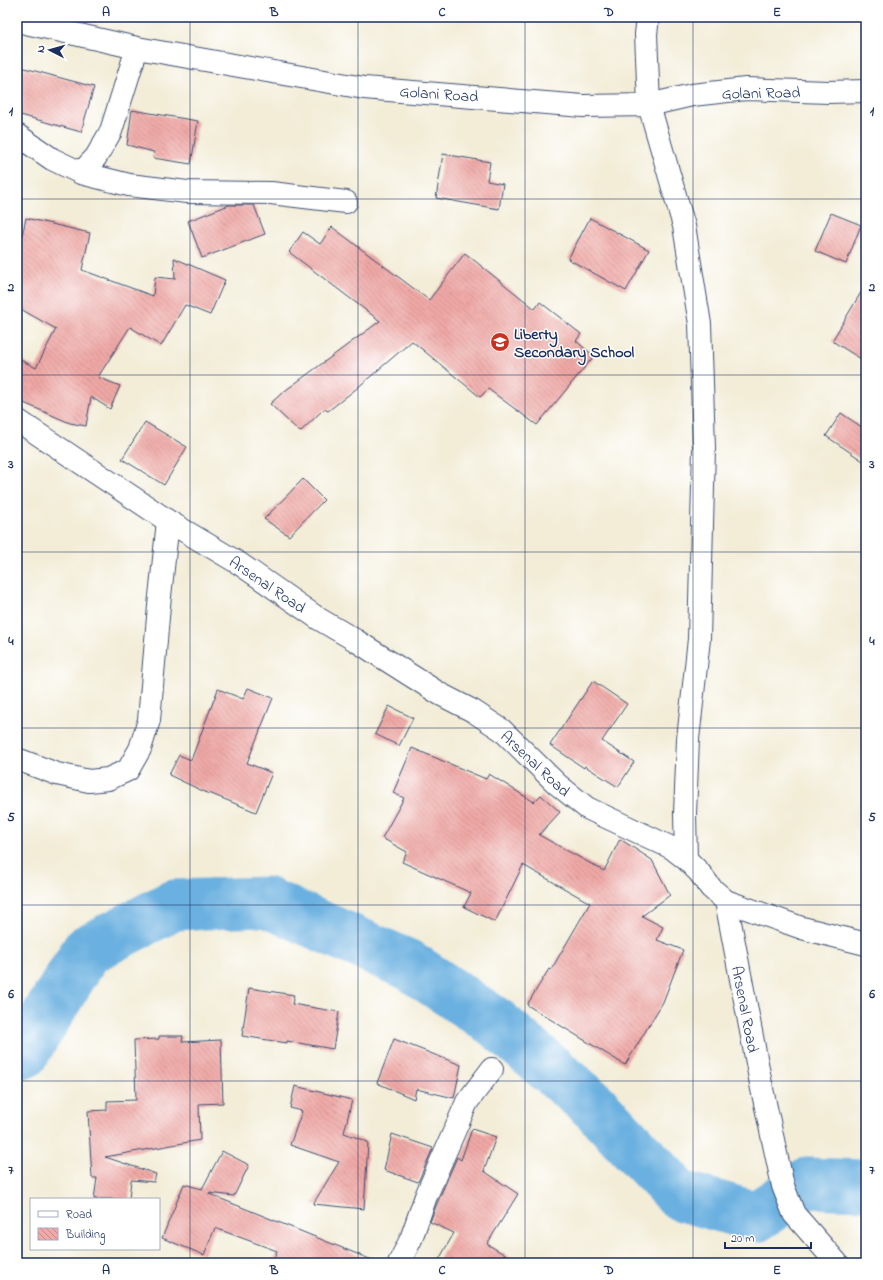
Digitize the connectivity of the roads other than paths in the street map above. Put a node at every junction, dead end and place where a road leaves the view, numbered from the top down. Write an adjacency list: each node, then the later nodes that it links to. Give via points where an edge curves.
1 (648, 17): 5 (street, via 646,34)
2 (17, 21): 3 (street, Golani Road)
3 (137, 48): 5 (street, Golani Road, via 364,88 583,106); 7 (street, via 111,131 96,157)
4 (866, 91): 5 (street, Golani Road, via 746,90 692,95)
5 (649, 105): 12 (street, via 684,226 700,331 704,449 702,550 699,639 688,740)
6 (17, 135): 7 (street, via 52,159)
7 (82, 173): 8 (street, via 129,185 187,192 271,193)
8 (346, 202)
9 (17, 420): 10 (street, Arsenal Road)
10 (168, 521): 11 (street, via 148,720 140,749 128,770 108,779 89,781 56,774); 12 (street, Arsenal Road, via 240,564 319,619 502,730 557,784 587,808 672,848)
11 (17, 759)
12 (686, 859): 13 (street, Arsenal Road)
13 (726, 901): 14 (street, via 802,928); 17 (street, Arsenal Road, via 783,1186 794,1214)
14 (866, 944)
15 (492, 1069): 16 (street, via 466,1102)
16 (399, 1263)
17 (837, 1263)

